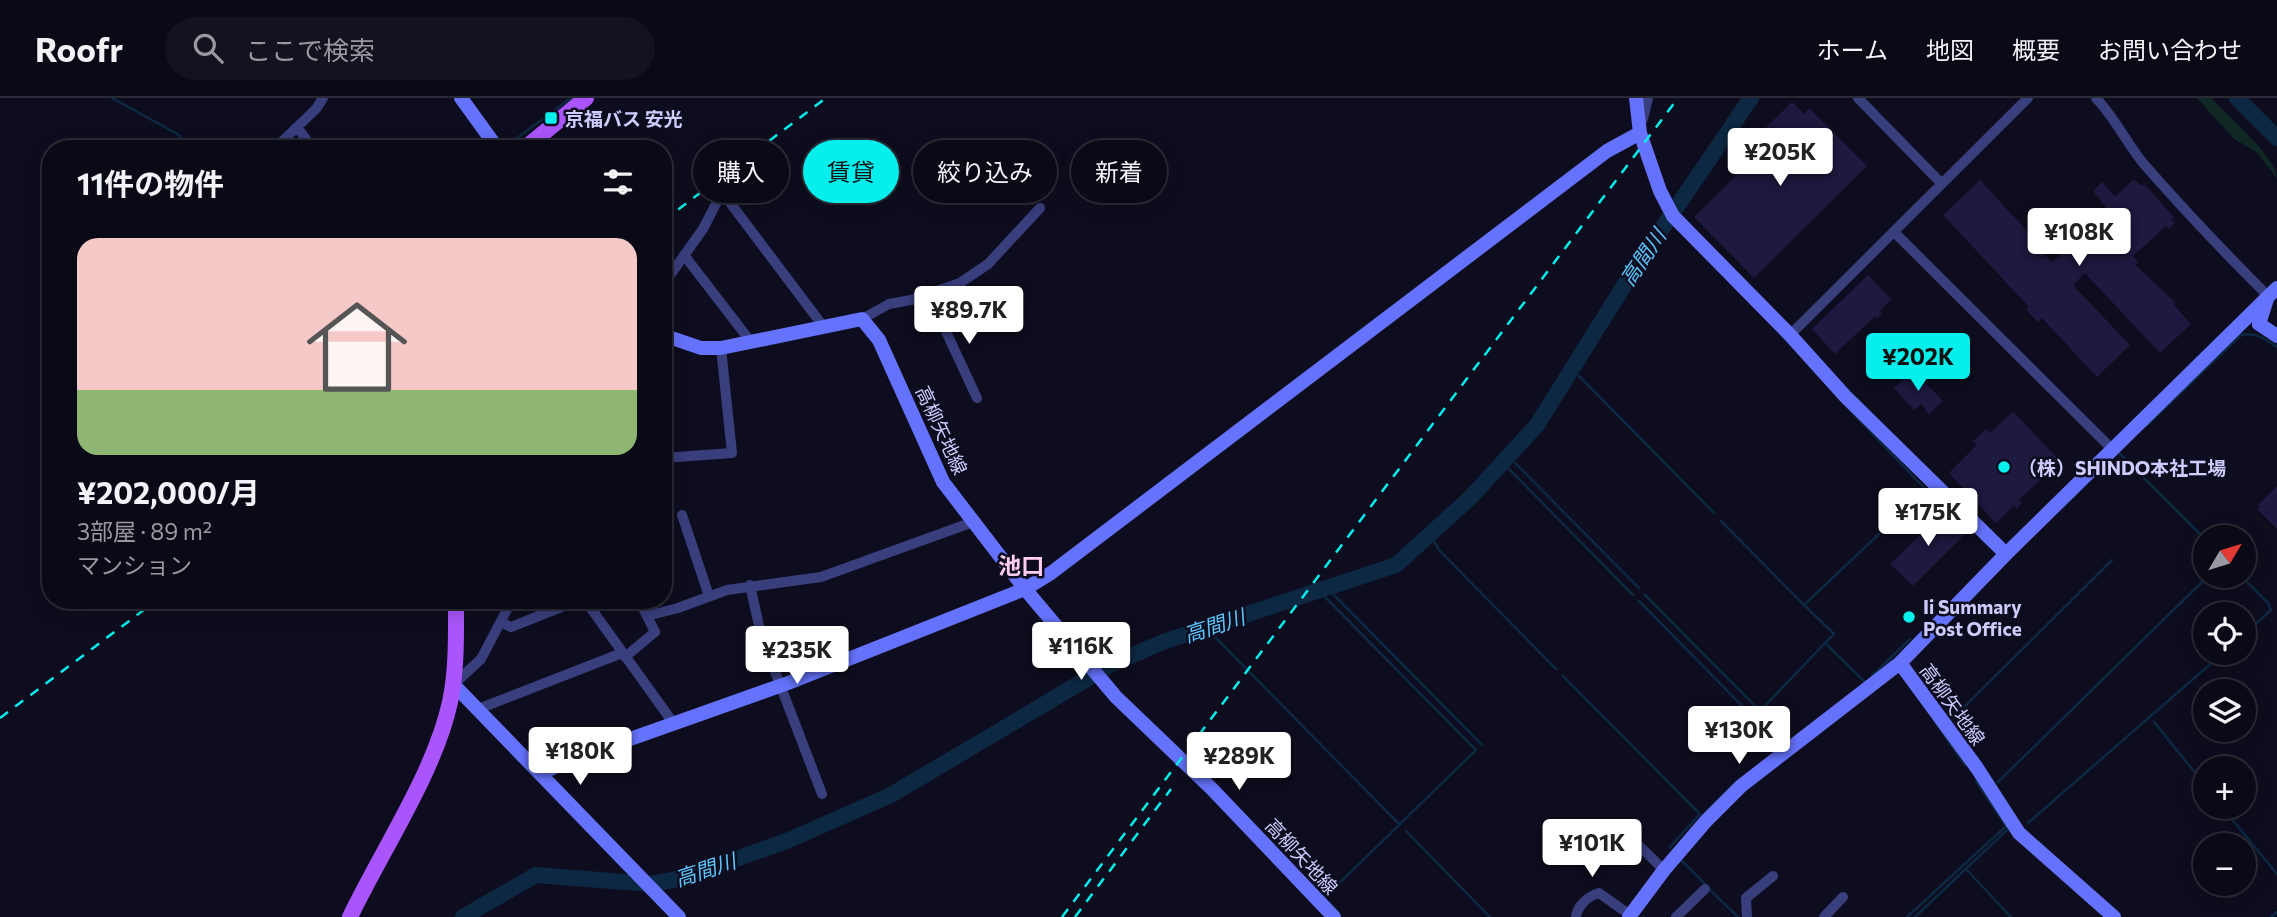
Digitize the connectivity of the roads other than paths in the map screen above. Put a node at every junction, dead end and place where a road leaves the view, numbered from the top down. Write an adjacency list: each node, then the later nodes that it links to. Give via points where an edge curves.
1 (323, 98): 9 (street)
2 (461, 98): 13 (street)
3 (586, 98): 14 (main road)
4 (1636, 98): 10 (street)
5 (1648, 98): 10 (street)
6 (1858, 98): 15 (street)
7 (2028, 98): 15 (street)
8 (2096, 98): 20 (street, via 2173,198)
9 (297, 127): 11 (street); 12 (street)
10 (1640, 133): 24 (street, via 1660,191 1679,223); 36 (street, via 1607,150)
11 (283, 140)
12 (306, 140)
13 (492, 140)
14 (535, 140)
15 (1942, 184): 17 (street)
16 (1040, 208): 22 (street, via 988,264 960,283 889,304)
17 (1894, 232): 24 (street); 30 (street)
18 (684, 255): 19 (street); 23 (street, via 722,192); 27 (street)
19 (672, 272)
20 (2272, 292): 25 (street, via 2259,324); 30 (street)
21 (934, 306): 29 (street)
22 (862, 319): 23 (street); 33 (street, 高柳矢地線, via 878,340 943,482)
23 (823, 326): 27 (street)
24 (1790, 335): 34 (street, via 1845,396)
25 (2277, 336)
26 (672, 338): 28 (street, via 701,348)
27 (751, 342): 28 (street)
28 (721, 348): 31 (street, via 732,453)
29 (977, 398)
30 (2113, 450): 34 (street)
31 (672, 457)
32 (682, 515): 37 (street)
33 (973, 522): 35 (street, via 821,577); 36 (street, 高柳矢地線)
34 (2006, 554): 46 (street)
35 (750, 585): 37 (street); 48 (street, via 761,635)
36 (1025, 589): 48 (street); 58 (street, 高柳矢地線, via 1116,696 1211,788)
37 (709, 596): 43 (street)
38 (456, 609): 47 (main road)
39 (508, 609): 44 (street)
40 (556, 609): 44 (street, via 511,627)
41 (591, 609): 45 (street)
42 (644, 609): 43 (street)
43 (647, 616): 45 (street, via 656,632)
44 (501, 622): 47 (street, via 481,659)
45 (623, 655): 49 (street); 50 (street)
46 (1900, 663): 54 (street, 高柳矢地線, via 1741,786); 66 (street, 高柳矢地線, via 2019,833)
47 (453, 684): 49 (street); 61 (main road, via 447,716 433,749)
48 (780, 686): 50 (street); 52 (street)
49 (478, 709): 51 (street)
50 (674, 724): 51 (street)
51 (542, 773): 62 (street)
52 (822, 793)
53 (1622, 829): 54 (street)
54 (1664, 870): 59 (street, 高柳矢地線)
55 (1773, 876): 64 (street, via 1746,898)
56 (1705, 889): 60 (street)
57 (1843, 897): 65 (street)
58 (1326, 913)
59 (1630, 916): 63 (street, via 1599,893 1579,907)
60 (1680, 916)
61 (350, 917)
62 (680, 917)
63 (1576, 917)
64 (1747, 917)
65 (1824, 917)
66 (2114, 917)

